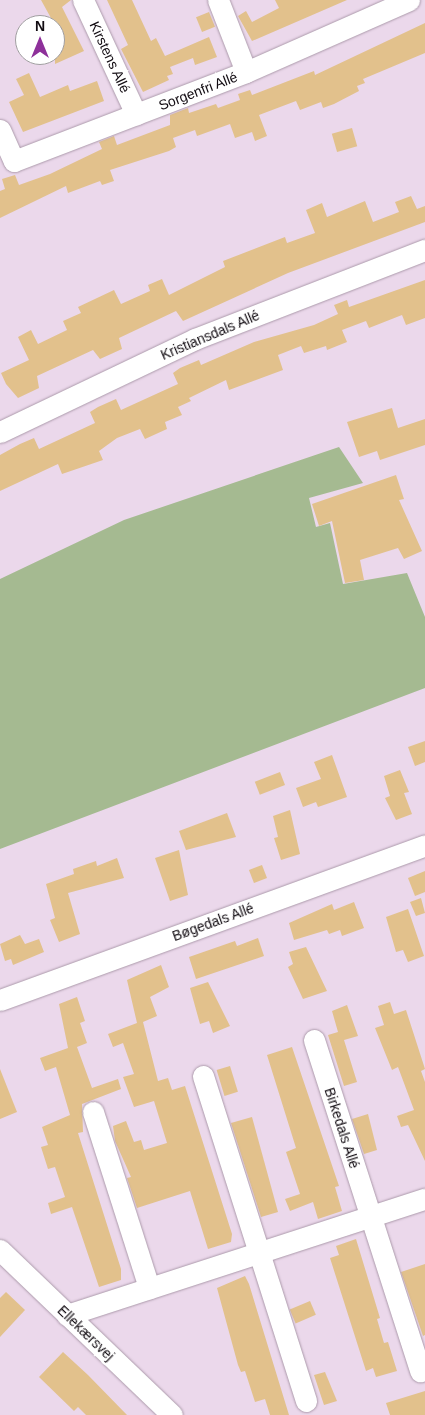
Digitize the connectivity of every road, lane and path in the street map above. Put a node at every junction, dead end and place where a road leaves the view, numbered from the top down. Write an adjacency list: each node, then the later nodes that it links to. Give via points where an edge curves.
1 (83, 0): 5 (street, Kirstens Allé)
2 (218, 0): 4 (street)
3 (408, 0): 4 (street, Sorgenfri Allé)
4 (246, 72): 5 (street, Sorgenfri Allé)
5 (136, 114): 6 (street, Sorgenfri Allé, via 14,161)
6 (0, 130)
7 (425, 250): 8 (street, Kristiansdals Allé, via 195,339)
8 (0, 432)
9 (425, 844): 10 (street, Bøgedals Allé)
10 (0, 1000)
11 (314, 1040): 15 (street, Birkedals Allé)
12 (203, 1076): 17 (street)
13 (93, 1112): 18 (street)
14 (425, 1199): 15 (street)
15 (371, 1217): 17 (street); 20 (street, Birkedals Allé)
16 (0, 1250): 19 (street, Ellekærsvej)
17 (259, 1252): 18 (street); 21 (street)
18 (149, 1288): 19 (street)
19 (67, 1315): 22 (street, Ellekærsvej)
20 (420, 1370)
21 (306, 1402)
22 (172, 1415)

